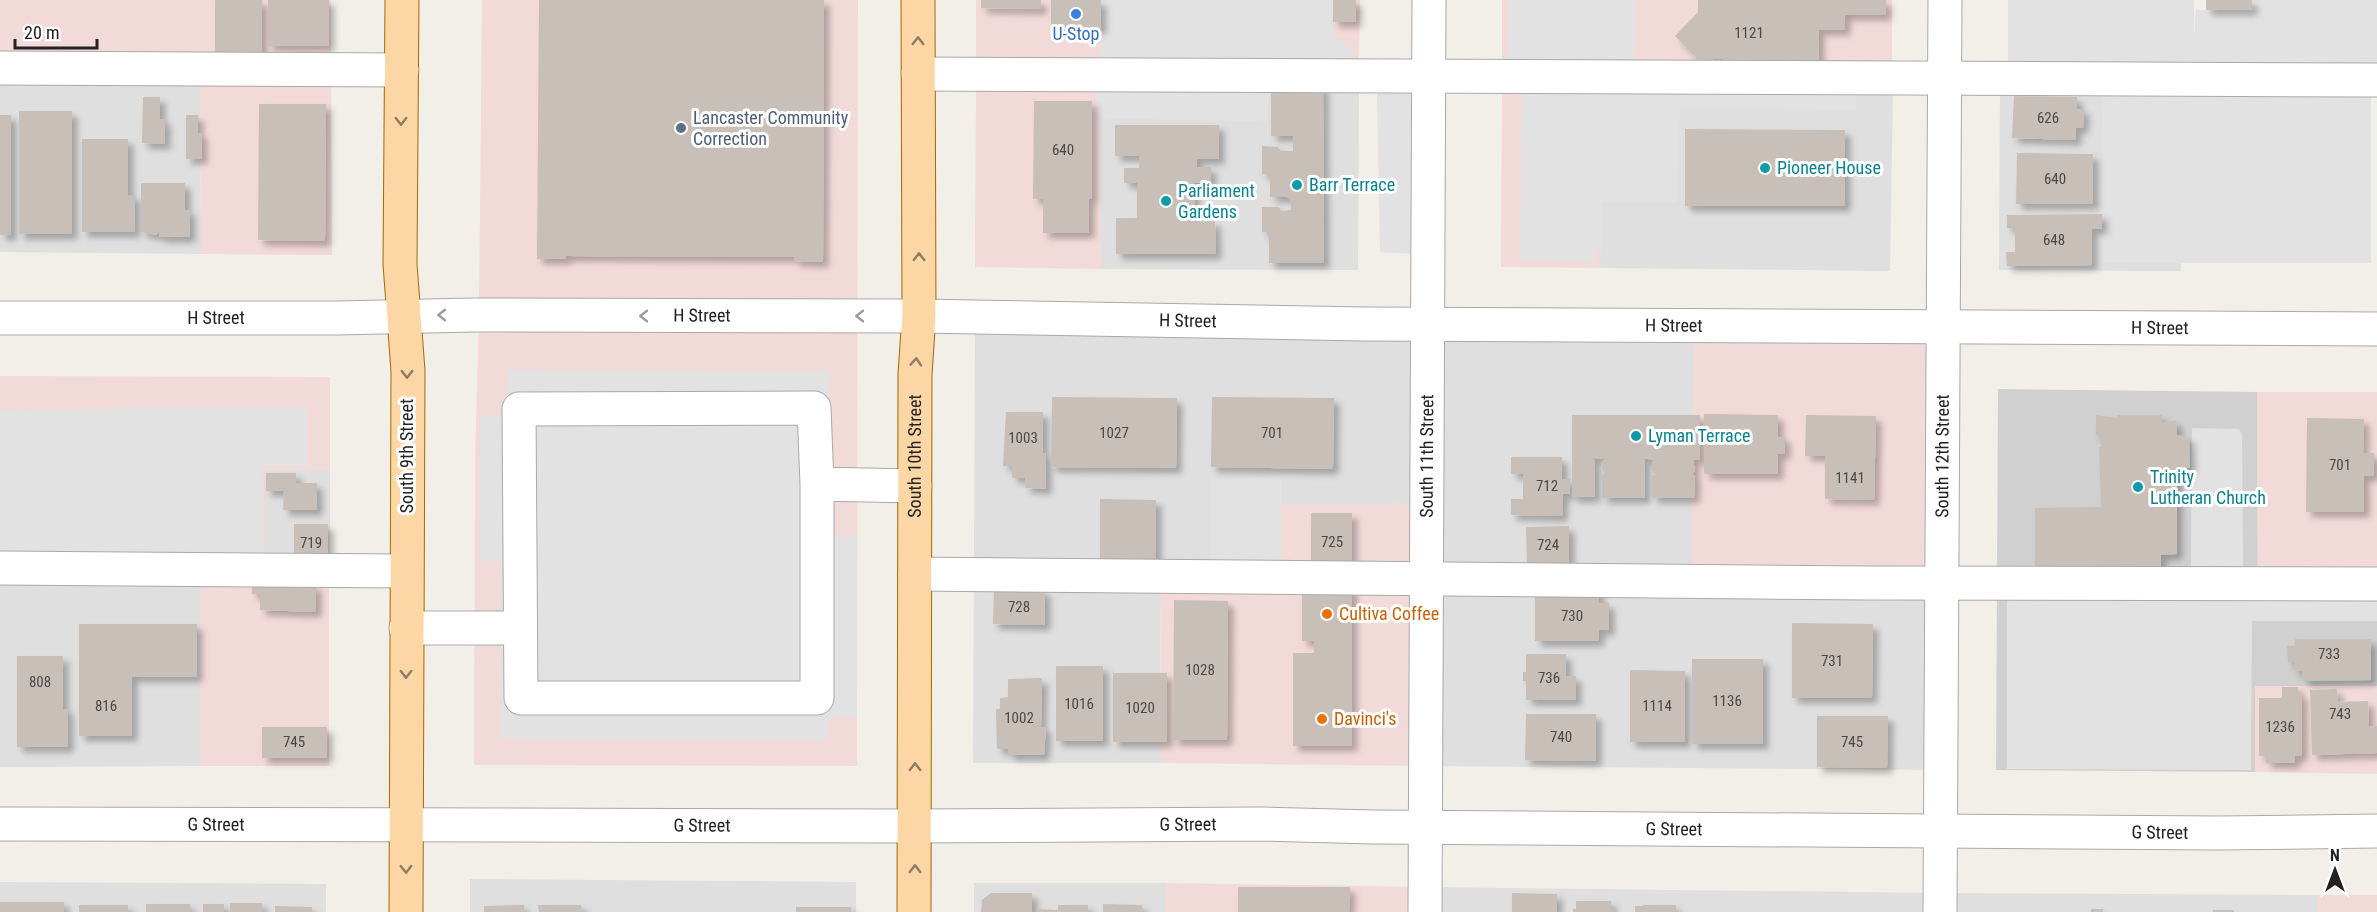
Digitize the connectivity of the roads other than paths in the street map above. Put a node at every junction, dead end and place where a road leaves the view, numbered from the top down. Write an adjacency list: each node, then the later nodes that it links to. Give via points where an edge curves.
1 (402, 0): 6 (main road, South 9th Street)
2 (918, 0): 7 (main road, South 10th Street, one-way to 2)
3 (1429, 0): 8 (street, South 11th Street)
4 (1945, 0): 9 (street, South 12th Street)
5 (0, 68): 6 (street)
6 (402, 70): 11 (main road, South 9th Street, one-way to 11, via 400,264)
7 (918, 74): 8 (street); 12 (main road, South 10th Street, one-way to 7)
8 (1429, 76): 9 (street); 14 (street, South 11th Street)
9 (1944, 79): 10 (street); 15 (street, South 12th Street)
10 (2377, 80)
11 (404, 315): 12 (street, H Street, one-way to 11); 13 (street, H Street); 20 (main road, South 9th Street, one-way to 20, via 408,371)
12 (919, 316): 14 (street, H Street); 18 (main road, South 10th Street, one-way to 12)
13 (0, 318)
14 (1427, 324): 15 (street, H Street); 22 (street, South 11th Street)
15 (1943, 326): 16 (street, H Street); 23 (street, South 12th Street)
16 (2377, 329)
17 (817, 484): 18 (street); 26 (street, via 817,699 522,698); 26 (street, via 814,408 519,409)
18 (915, 486): 21 (main road, South 10th Street)
19 (0, 568): 20 (street)
20 (406, 571): 25 (main road, South 9th Street)
21 (915, 574): 22 (street); 29 (main road, South 10th Street, one-way to 21)
22 (1426, 580): 23 (street); 30 (street, South 11th Street)
23 (1942, 584): 24 (street); 31 (street, South 12th Street)
24 (2377, 584)
25 (406, 628): 26 (street); 28 (main road, South 9th Street, one-way to 28)
26 (519, 628)
27 (0, 824): 28 (street, G Street)
28 (406, 825): 29 (street, G Street); 33 (main road, South 9th Street, one-way to 33)
29 (914, 826): 30 (street, G Street); 34 (main road, South 10th Street, one-way to 29)
30 (1425, 827): 31 (street, G Street); 35 (street, South 11th Street)
31 (1941, 829): 32 (street, G Street); 36 (street, South 12th Street)
32 (2377, 831)
33 (406, 912)
34 (915, 912)
35 (1425, 912)
36 (1940, 912)

